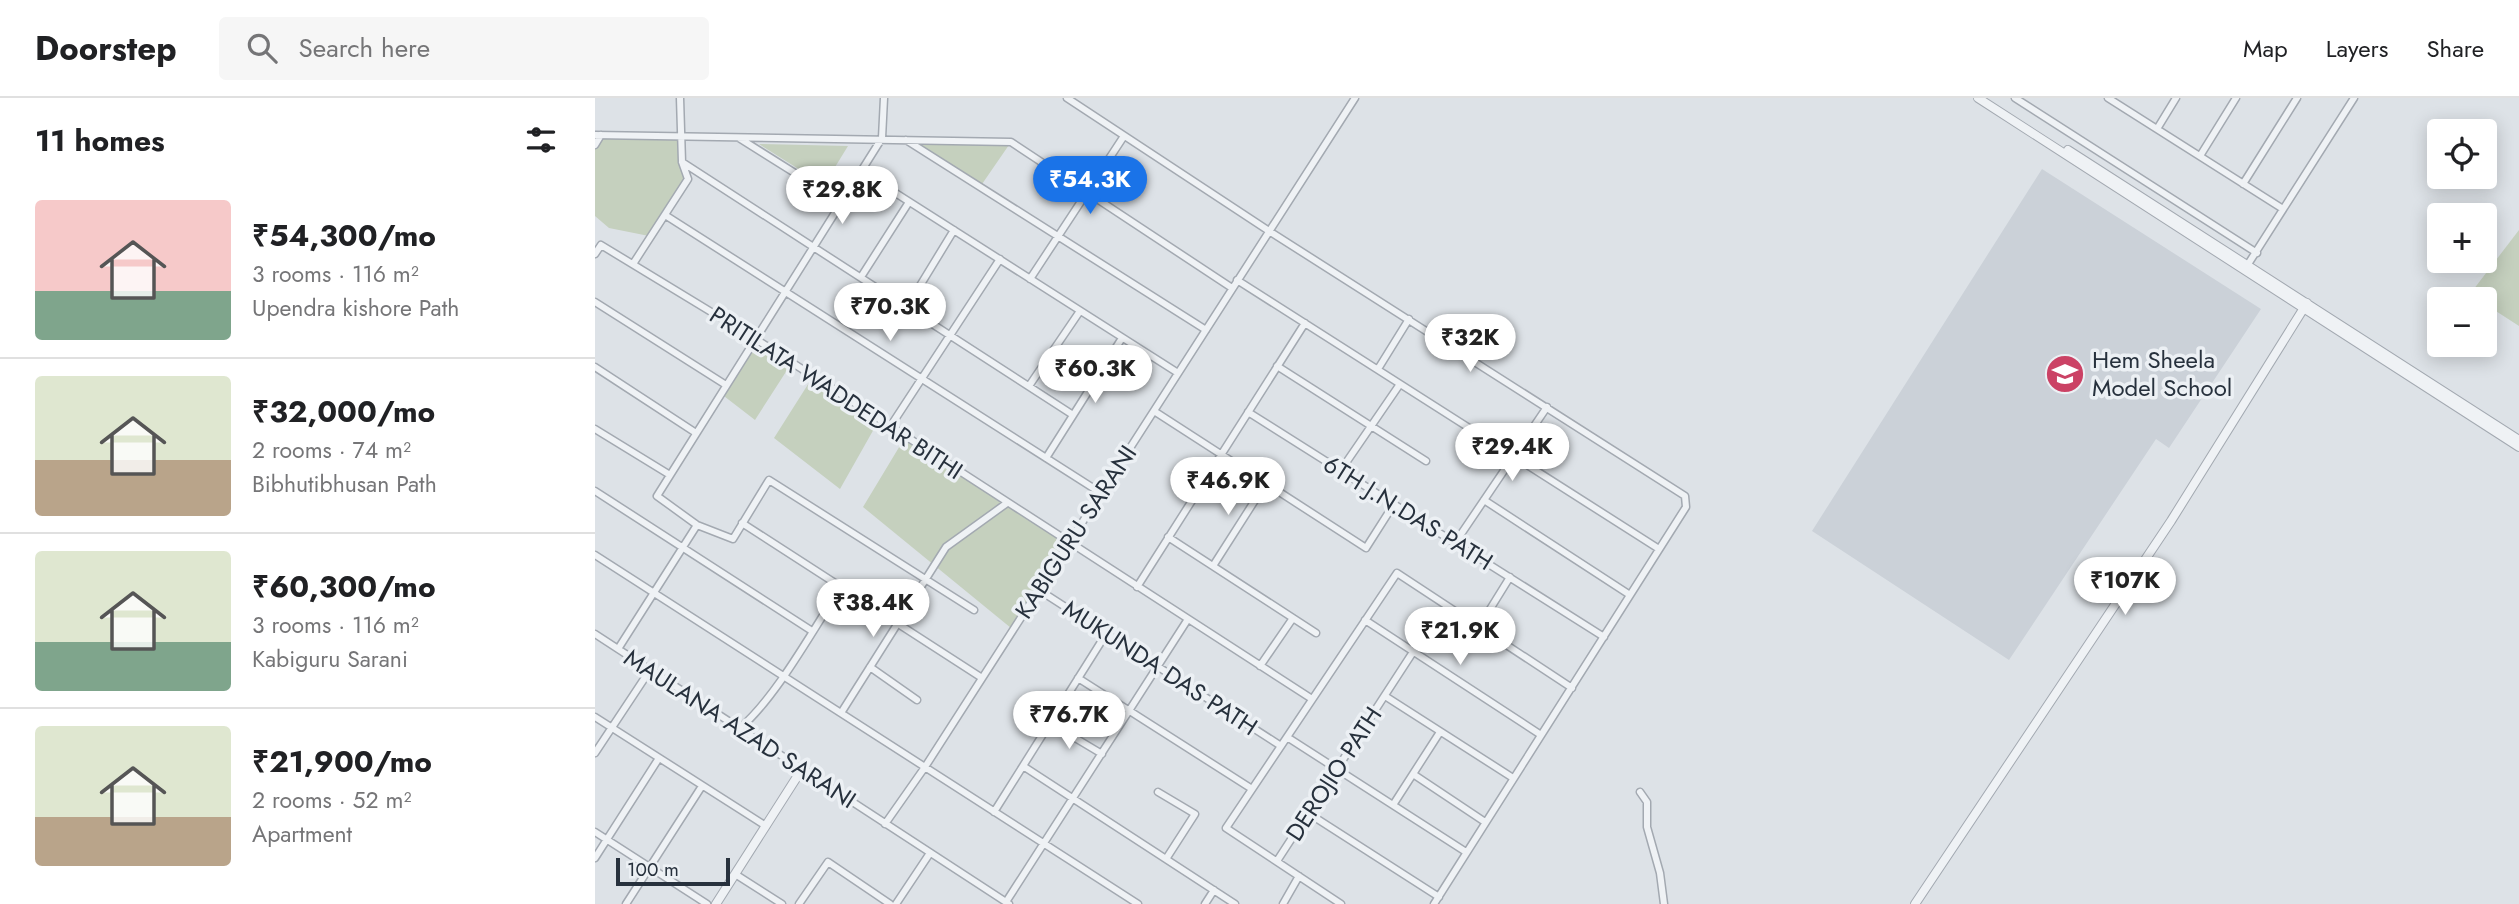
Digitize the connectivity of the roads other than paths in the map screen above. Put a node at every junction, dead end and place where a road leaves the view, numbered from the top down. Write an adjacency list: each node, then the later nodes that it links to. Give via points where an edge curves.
1 (680, 98): 15 (street)
2 (884, 98): 18 (street)
3 (1067, 98): 16 (street)
4 (1355, 98): 31 (street, KABIGURU SARANI)
5 (1978, 98): 38 (street)
6 (1987, 98): 38 (street)
7 (2015, 98): 34 (street)
8 (2176, 98): 13 (street)
9 (2236, 98): 21 (street)
10 (2297, 98): 24 (street)
11 (2354, 98): 28 (street)
12 (2113, 99): 13 (street)
13 (2157, 129): 21 (street)
14 (598, 135): 15 (street); 20 (street)
15 (680, 136): 17 (street); 22 (street)
16 (1124, 136): 25 (street); 31 (street)
17 (739, 138): 18 (street); 26 (street)
18 (882, 138): 19 (street); 23 (street)
19 (905, 139): 25 (street, via 1011,142); 32 (street)
20 (595, 145)
21 (2200, 156): 24 (street)
22 (682, 162): 29 (street, via 688,179); 33 (street)
23 (861, 171): 26 (street); 27 (street)
24 (2243, 184): 28 (street)
25 (1089, 193): 32 (street); 42 (street)
26 (841, 202): 33 (street)
27 (909, 202): 30 (street); 39 (street)
28 (2283, 209): 34 (street)
29 (665, 215): 37 (street); 43 (street)
30 (954, 230): 36 (street); 46 (street)
31 (1269, 231): 41 (street, KABIGURU SARANI); 48 (street)
32 (1058, 236): 40 (street); 50 (street)
33 (813, 246): 39 (street); 43 (street)
34 (2257, 253): 38 (street)
35 (595, 254): 37 (street, PRITILATA WADDEDAR BITHI, via 601,244)
36 (1000, 260): 40 (street); 51 (street)
37 (633, 264): 52 (street, PRITILATA WADDEDAR BITHI)
38 (2246, 268): 45 (street)
39 (861, 277): 46 (street)
40 (1030, 279): 47 (street)
41 (1237, 280): 42 (street, KABIGURU SARANI); 49 (street)
42 (1232, 288): 50 (street, KABIGURU SARANI)
43 (784, 291): 52 (street); 58 (street)
44 (595, 302): 59 (street)
45 (2305, 306): 70 (street); 71 (street); 182 (street, via 2171,521)
46 (907, 307): 51 (street)
47 (1080, 311): 53 (street); 61 (street)
48 (1409, 319): 56 (street); 62 (street)
49 (1305, 323): 54 (street); 56 (street)
50 (1206, 330): 57 (street, KABIGURU SARANI)
51 (950, 335): 58 (street); 61 (street)
52 (754, 338): 59 (street); 67 (street, PRITILATA WADDEDAR BITHI)
53 (1122, 338): 57 (street); 65 (street)
54 (1277, 366): 64 (street); 66 (street)
55 (595, 367): 69 (street)
56 (1378, 369): 60 (street)
57 (1178, 373): 63 (street, KABIGURU SARANI)
58 (922, 379): 67 (street); 74 (street)
59 (726, 384): 69 (street)
60 (1400, 384): 66 (street); 73 (street)
61 (1029, 386): 65 (street)
62 (1546, 407): 73 (street); 90 (street, via 1685,496 1686,508)
63 (1154, 411): 72 (street); 80 (street, KABIGURU SARANI)
64 (1248, 412): 72 (street); 76 (street, 6TH J.N.DAS PATH)
65 (1073, 415): 74 (street)
66 (1371, 426): 75 (street); 76 (street)
67 (890, 427): 82 (street, PRITILATA WADDEDAR BITHI)
68 (595, 429): 77 (street)
69 (696, 433): 77 (street)
70 (2519, 440)
71 (2519, 447)
72 (1221, 454): 78 (street); 86 (street)
73 (1514, 456): 81 (street); 90 (street)
74 (1046, 458): 80 (street)
75 (1426, 461)
76 (1341, 470): 83 (street, 6TH J.N.DAS PATH)
77 (670, 475): 85 (street, via 657,496)
78 (1266, 483): 83 (street, via 1366,548); 92 (street)
79 (595, 491): 89 (street)
80 (1101, 493): 87 (street, KABIGURU SARANI)
81 (1484, 500): 88 (street); 99 (street)
82 (1007, 503): 87 (street, PRITILATA WADDEDAR BITHI); 94 (street, via 946,547)
83 (1394, 504): 88 (street, 6TH J.N.DAS PATH)
84 (742, 523): 85 (street, via 733,539); 94 (street, via 769,480); 95 (street)
85 (697, 525): 89 (street)
86 (1168, 537): 92 (street); 96 (street)
87 (1069, 543): 96 (street, PRITILATA WADDEDAR BITHI); 97 (street, KABIGURU SARANI)
88 (1455, 543): 93 (street, 6TH J.N.DAS PATH)
89 (683, 547): 98 (street); 106 (street)
90 (1659, 549): 99 (street)
91 (595, 555): 98 (street)
92 (1213, 566): 101 (street)
93 (1510, 577): 105 (street); 110 (street, 6TH J.N.DAS PATH)
94 (927, 580): 100 (street); 104 (street)
95 (841, 587): 104 (street); 106 (street)
96 (1137, 587): 102 (street, PRITILATA WADDEDAR BITHI)
97 (1039, 590): 109 (street, MUKUNDA DAS PATH); 118 (street, KABIGURU SARANI)
98 (653, 592): 111 (street); 117 (street)
99 (1630, 595): 110 (street)
100 (974, 610)
101 (1293, 618): 107 (street); 113 (street)
102 (1188, 619): 113 (street, PRITILATA WADDEDAR BITHI); 115 (street)
103 (1365, 620): 105 (street, via 1397,573); 112 (street); 122 (street)
104 (898, 624): 114 (street); 118 (street)
105 (1479, 627): 120 (street)
106 (812, 631): 117 (street)
107 (1316, 633)
108 (595, 634): 111 (street, MAULANA AZAD SARANI)
109 (1106, 634): 115 (street, MUKUNDA DAS PATH); 119 (street)
110 (1604, 637): 120 (street)
111 (618, 649): 116 (street, MAULANA AZAD SARANI)
112 (1413, 652): 121 (street, DEROJIO PATH); 131 (street)
113 (1260, 666): 122 (street, PRITILATA WADDEDAR BITHI)
114 (870, 667): 123 (street); 125 (street)
115 (1157, 667): 124 (street); 133 (street, MUKUNDA DAS PATH)
116 (650, 670): 128 (street); 129 (street, MAULANA AZAD SARANI)
117 (782, 675): 125 (street); 129 (street)
118 (982, 678): 138 (street, KABIGURU SARANI)
119 (1078, 678): 124 (street); 127 (street)
120 (1571, 688): 131 (street)
121 (1385, 696): 130 (street); 140 (street, DEROJIO PATH)
122 (1312, 699): 132 (street)
123 (916, 700)
124 (1130, 711): 135 (street); 144 (street)
125 (841, 713): 138 (street)
126 (595, 717): 128 (street)
127 (1050, 723): 135 (street); 137 (street)
128 (610, 727): 134 (street); 136 (street)
129 (740, 729): 139 (street, MAULANA AZAD SARANI)
130 (1440, 732): 141 (street); 142 (street)
131 (1541, 735): 142 (street)
132 (1287, 737): 133 (street); 140 (street)
133 (1281, 746): 144 (street)
134 (595, 753)
135 (1102, 754): 147 (street)
136 (659, 758): 143 (street); 155 (street)
137 (1023, 766): 147 (street); 149 (street)
138 (925, 767): 149 (street); 152 (street, KABIGURU SARANI)
139 (802, 769): 152 (street, MAULANA AZAD SARANI); 153 (street)
140 (1337, 769): 148 (street); 150 (street, DEROJIO PATH)
141 (1413, 774): 148 (street); 151 (street)
142 (1513, 778): 151 (street)
143 (702, 786): 153 (street); 162 (street)
144 (1252, 789): 161 (street, via 1226,828)
145 (1158, 792): 160 (street, via 1195,814)
146 (1640, 792): 181 (street, via 1647,802 1647,827)
147 (1071, 798): 156 (street); 160 (street)
148 (1393, 805): 157 (street)
149 (994, 812): 156 (street)
150 (1308, 813): 161 (street, DEROJIO PATH); 166 (street)
151 (1485, 822): 157 (street)
152 (885, 824): 158 (street, MAULANA AZAD SARANI)
153 (766, 827): 163 (street)
154 (595, 832): 155 (street)
155 (607, 839): 159 (street); 162 (street)
156 (1043, 843): 167 (street); 175 (street)
157 (1466, 852): 166 (street)
158 (930, 853): 167 (street, MAULANA AZAD SARANI); 174 (street)
159 (595, 858)
160 (1166, 859): 165 (street)
161 (1277, 861): 164 (street)
162 (650, 867): 168 (street); 169 (street)
163 (735, 874): 170 (street); 171 (street)
164 (1299, 876): 178 (street); 179 (street)
165 (1214, 890): 176 (street); 177 (street)
166 (1439, 897): 180 (street)
167 (1007, 903)
168 (626, 904)
169 (707, 904)
170 (716, 904)
171 (782, 904)
172 (799, 904): 173 (street, via 828,862)
173 (890, 904)
174 (896, 904)
175 (1138, 904)
176 (1205, 904)
177 (1235, 904)
178 (1283, 904)
179 (1339, 904)
180 (1434, 904)
181 (1664, 904)
182 (1915, 904)

